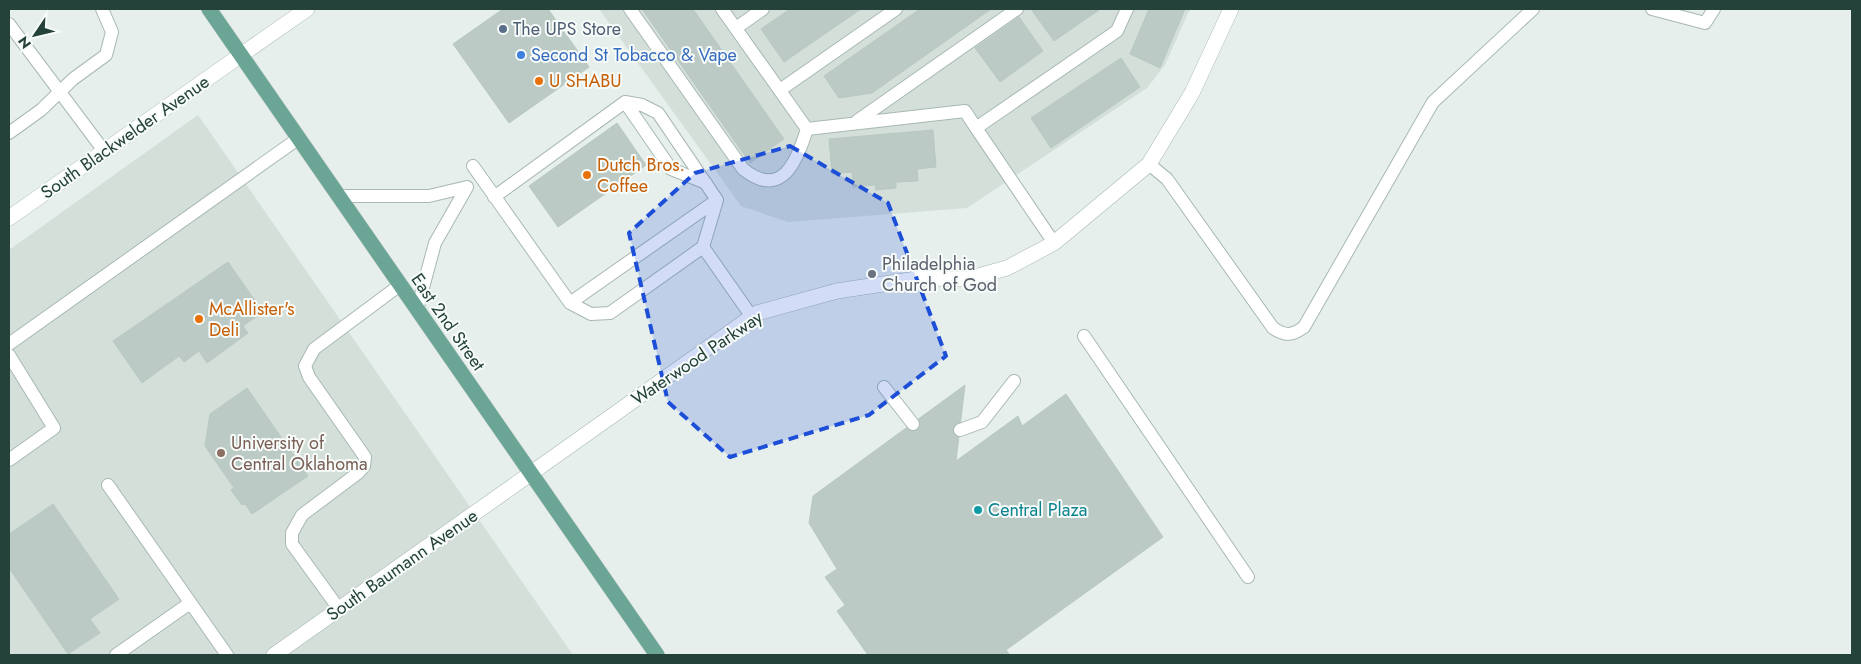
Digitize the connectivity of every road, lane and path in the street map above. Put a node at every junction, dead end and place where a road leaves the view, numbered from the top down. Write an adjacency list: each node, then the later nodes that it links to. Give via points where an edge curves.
1 (102, 9): 18 (lane, via 112,32 106,55)
2 (209, 9): 16 (main road, East 2nd Street)
3 (307, 9): 16 (street)
4 (630, 9): 22 (lane, via 743,169 754,178 775,181 790,169)
5 (722, 9): 15 (lane)
6 (763, 9): 15 (lane)
7 (896, 9): 17 (lane)
8 (1017, 9): 20 (lane)
9 (1127, 9): 21 (lane, via 1117,31)
10 (1231, 9): 26 (street, Waterwood Parkway, via 1192,93)
11 (1533, 9): 26 (lane, via 1433,102 1304,327 1295,334 1283,334 1273,328 1167,179)
12 (1652, 9): 13 (lane, via 1706,23)
13 (1714, 9)
14 (9, 24): 18 (lane)
15 (736, 28): 17 (lane)
16 (241, 55): 24 (main road, East 2nd Street); 25 (street, South Blackwelder Avenue)
17 (780, 90): 22 (lane)
18 (60, 92): 23 (lane); 25 (lane)
19 (624, 102): 29 (lane, via 671,169); 29 (lane, via 642,104 658,113); 32 (lane)
20 (855, 123): 21 (lane, via 965,111); 22 (lane)
21 (976, 128): 35 (lane)
22 (807, 129)
23 (9, 132)
24 (299, 138): 31 (main road, East 2nd Street); 42 (lane)
25 (104, 151): 34 (street, South Blackwelder Avenue)
26 (1149, 164): 35 (street, Waterwood Parkway)
27 (473, 166): 28 (lane)
28 (481, 178): 30 (lane); 32 (lane)
29 (706, 183): 33 (lane)
30 (466, 187): 31 (lane, via 429,196); 39 (lane, via 435,243)
31 (338, 196): 37 (main road, East 2nd Street)
32 (494, 197): 38 (lane)
33 (717, 200): 36 (lane); 38 (lane)
34 (9, 218)
35 (1054, 243): 40 (street, Waterwood Parkway, via 1007,268 967,279 923,278 837,291)
36 (702, 247): 38 (lane, via 610,313 591,314); 40 (lane)
37 (400, 285): 39 (main road, East 2nd Street); 53 (lane, via 314,349 306,366 308,377 365,457 364,466 358,473 302,515 292,533 292,544)
38 (570, 304)
39 (417, 310): 49 (main road, East 2nd Street)
40 (752, 317): 49 (street, Waterwood Parkway)
41 (1084, 336): 51 (lane)
42 (9, 344)
43 (9, 355): 48 (lane, via 54,428)
44 (1014, 381): 47 (lane, via 982,422)
45 (884, 387): 46 (lane)
46 (913, 424)
47 (960, 430)
48 (9, 460)
49 (530, 474): 53 (street, South Baumann Avenue); 57 (main road, East 2nd Street)
50 (108, 485): 52 (lane)
51 (1248, 577)
52 (190, 603): 54 (lane); 55 (lane)
53 (339, 609): 56 (street, South Baumann Avenue)
54 (116, 655)
55 (227, 655)
56 (274, 655)
57 (657, 655)

